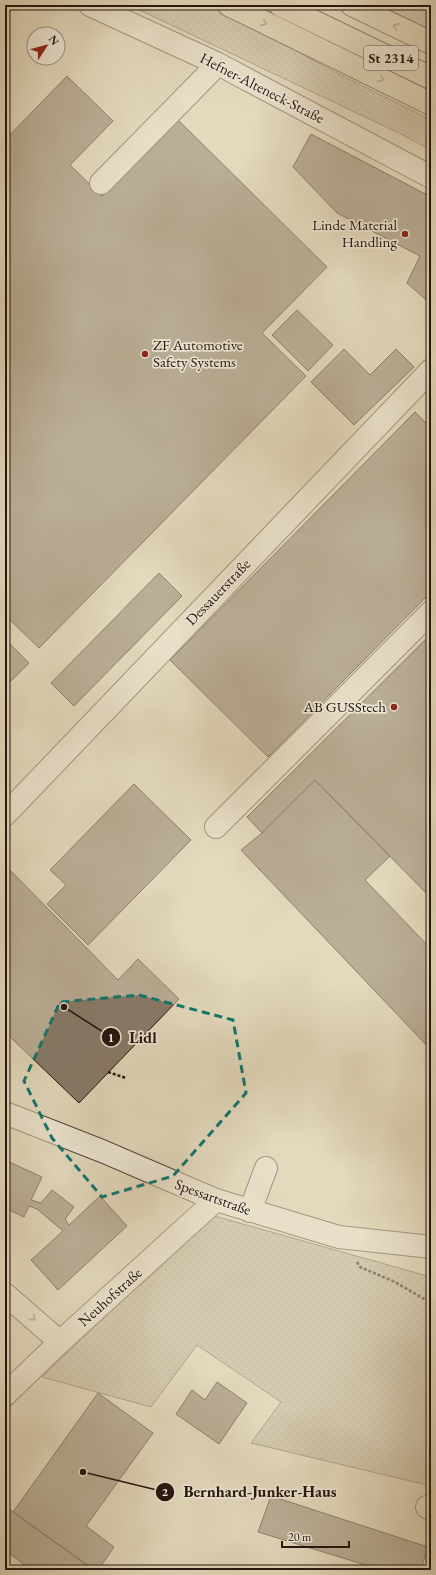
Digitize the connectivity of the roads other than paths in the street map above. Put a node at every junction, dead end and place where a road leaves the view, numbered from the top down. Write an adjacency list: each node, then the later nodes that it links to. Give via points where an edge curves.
1 (90, 5): 8 (street, Hefner-Alteneck-Straße)
2 (229, 5): 10 (highway, one-way to 10)
3 (280, 5): 6 (highway, St 2314)
4 (296, 5): 6 (highway, St 2314)
5 (352, 5): 7 (highway, one-way to 5)
6 (350, 38): 9 (highway, St 2314)
7 (431, 43)
8 (218, 64): 11 (street, Hefner-Alteneck-Straße); 12 (street)
9 (431, 78)
10 (431, 104)
11 (431, 177)
12 (101, 183)
13 (431, 370): 15 (street, Dessauerstraße)
14 (431, 612): 16 (street)
15 (5, 815)
16 (216, 827)
17 (5, 1113): 19 (street, Spessartstraße)
18 (266, 1168): 20 (street)
19 (216, 1200): 20 (street, Spessartstraße); 23 (street, Neuhofstraße)
20 (250, 1211): 21 (street, Spessartstraße, via 339,1237)
21 (431, 1247)
22 (5, 1294): 23 (street, one-way to 23)
23 (60, 1342): 24 (street, Neuhofstraße)
24 (5, 1395)

